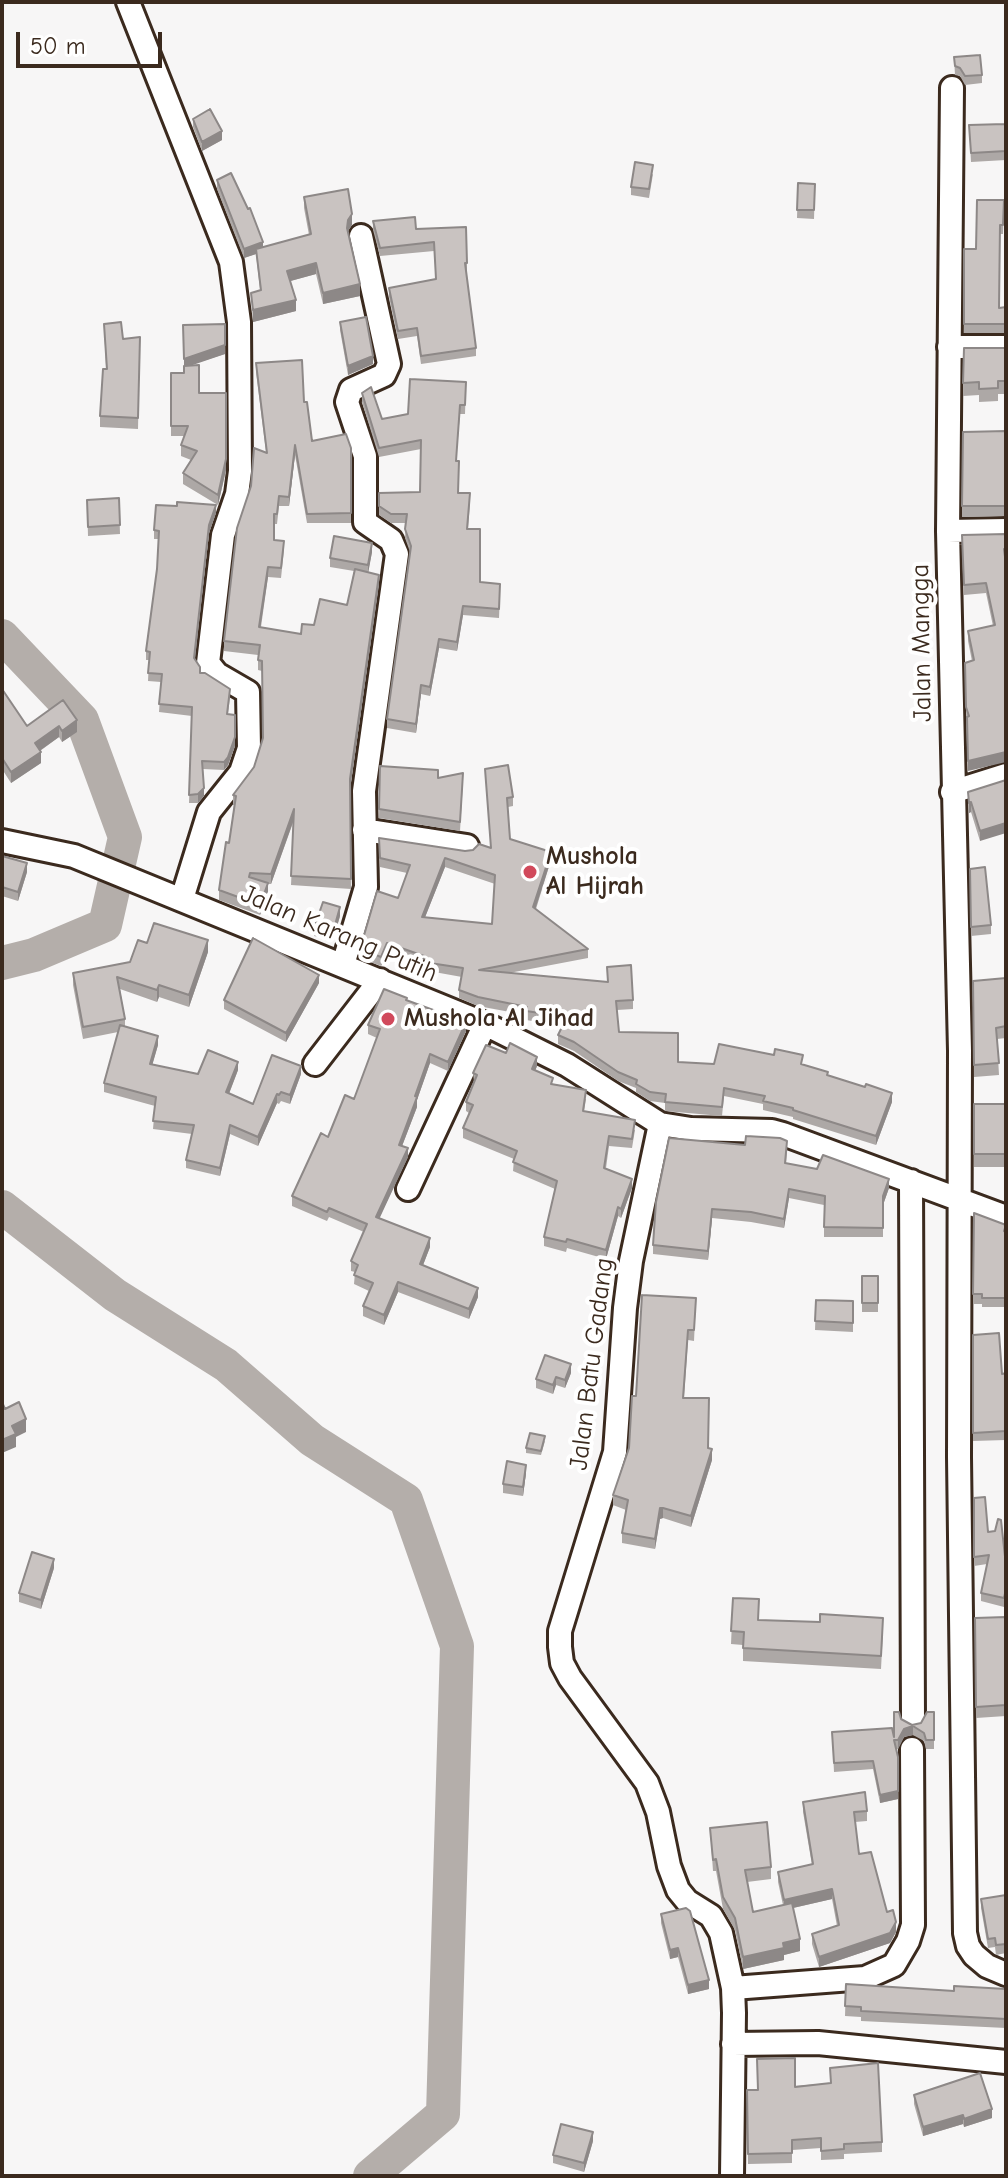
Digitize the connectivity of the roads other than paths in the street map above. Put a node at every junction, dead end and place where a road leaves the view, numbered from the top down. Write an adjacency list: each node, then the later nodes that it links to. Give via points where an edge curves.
1 (128, 2): 13 (street, via 231,262 239,322 239,484 223,535 208,663 248,692 249,748 241,772 209,812)
2 (952, 88): 4 (street, Jalan Mangga)
3 (361, 236): 10 (street, via 389,364 384,375 351,390 347,402 365,456 365,522 391,540 397,554 364,791)
4 (949, 347): 5 (street); 7 (street, Jalan Mangga)
5 (1006, 347)
6 (1006, 530): 7 (street)
7 (948, 531): 9 (street, Jalan Mangga)
8 (1006, 775): 9 (street)
9 (952, 792): 21 (street, Jalan Mangga)
10 (364, 830): 12 (street); 14 (street, via 366,887)
11 (2, 841): 13 (street, Jalan Karang Putih, via 74,856)
12 (467, 846)
13 (177, 897): 14 (street, Jalan Karang Putih)
14 (343, 965): 15 (street, Jalan Karang Putih)
15 (380, 980): 16 (street, Jalan Karang Putih); 17 (street)
16 (485, 1024): 18 (street, Jalan Karang Putih, via 567,1065); 20 (street)
17 (315, 1064)
18 (660, 1124): 19 (street, Jalan Karang Putih, via 772,1131); 26 (street, Jalan Batu Gadang, via 625,1308 615,1452 560,1631 560,1647 570,1678 647,1783 678,1890 717,1924)
19 (911, 1181): 21 (street, Jalan Karang Putih); 23 (street)
20 (408, 1189)
21 (960, 1198): 22 (street, Jalan Karang Putih); 25 (street, Jalan Mangga, via 965,1933 974,1955)
22 (1006, 1217)
23 (913, 1720)
24 (912, 1749): 26 (street, via 913,1925 894,1965 865,1978)
25 (1006, 1974)
26 (733, 1988): 27 (street, Jalan Batu Gadang)
27 (733, 2044): 28 (street, via 818,2043); 29 (street, Jalan Batu Gadang)
28 (1006, 2062)
29 (732, 2176)

